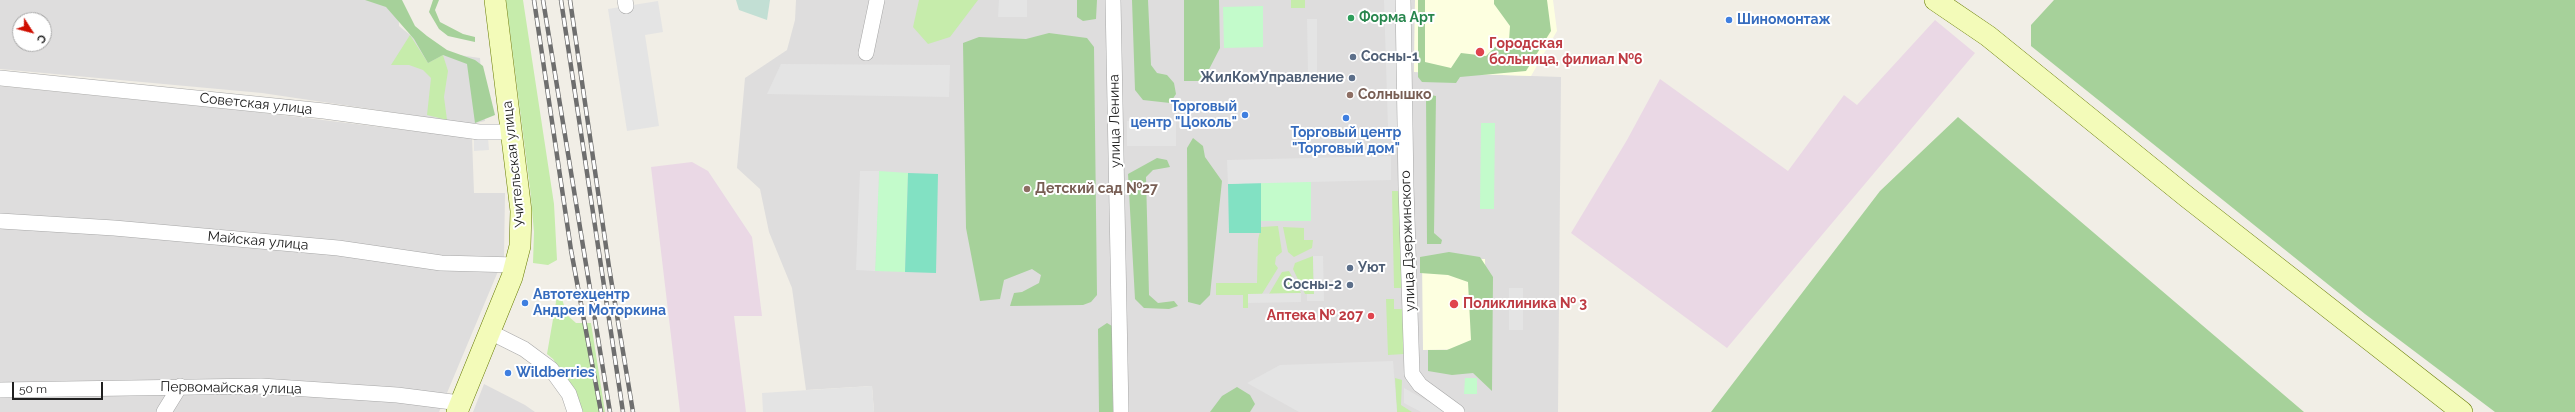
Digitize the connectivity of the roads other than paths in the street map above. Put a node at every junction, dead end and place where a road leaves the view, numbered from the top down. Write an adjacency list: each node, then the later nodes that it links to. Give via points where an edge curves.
1 (495, 0): 10 (main road, Учительская улица)
2 (877, 0): 8 (street)
3 (1113, 0): 19 (street, улица Ленина)
4 (1403, 0): 20 (street, улица Дзержинского, via 1412,374 1420,385)
5 (1935, 0): 7 (main road)
6 (1950, 0): 7 (main road)
7 (1988, 35): 21 (main road, via 2187,197)
8 (866, 53)
9 (0, 78): 10 (street, Советская улица, via 324,111 479,132)
10 (512, 132): 12 (main road, Учительская улица, via 521,211 520,246)
11 (0, 220): 12 (street, Майская улица, via 316,246 441,263)
12 (516, 265): 13 (main road, Учительская улица)
13 (490, 332): 16 (main road, Учительская улица); 18 (street, via 524,349 551,370 569,394)
14 (180, 386): 15 (street, Первомайская улица); 16 (street, Первомайская улица, via 261,386 397,395); 17 (street)
15 (0, 390)
16 (458, 407)
17 (164, 412)
18 (576, 412)
19 (1121, 412)
20 (1457, 412)
21 (2462, 412)

